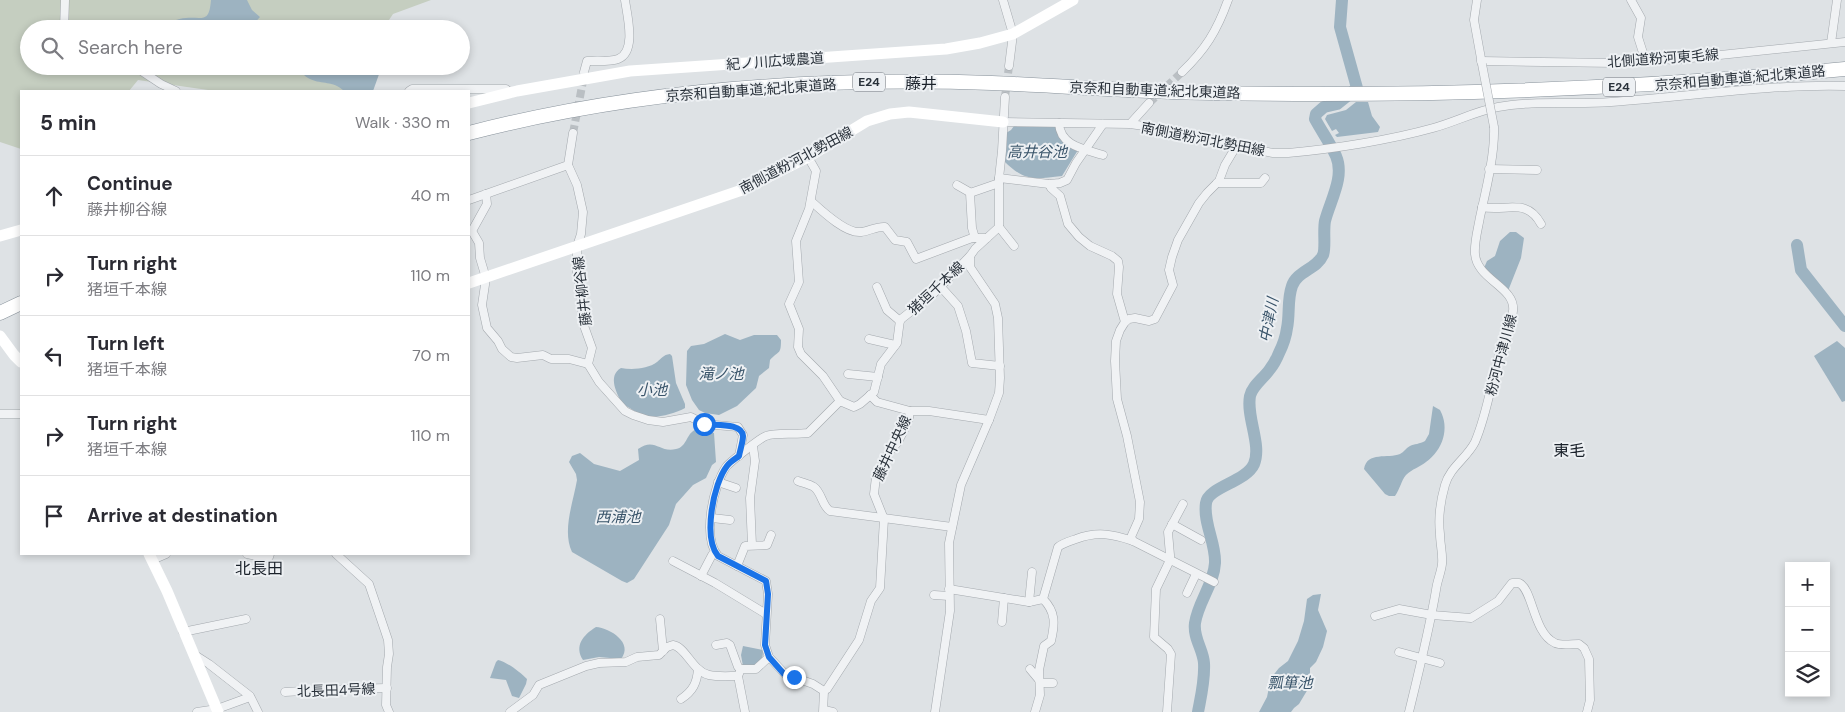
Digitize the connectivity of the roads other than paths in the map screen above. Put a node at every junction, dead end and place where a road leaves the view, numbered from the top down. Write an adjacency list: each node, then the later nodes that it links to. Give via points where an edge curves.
1 (65, 0): 9 (street)
2 (625, 0): 17 (street, via 630,38 626,53 619,59 587,61)
3 (1003, 0): 10 (street)
4 (1228, 0): 18 (street, via 1201,54)
5 (1477, 0): 14 (street, 粉河中津川線, via 1474,20)
6 (1631, 0): 13 (street, via 1641,18 1638,37)
7 (1837, 0): 12 (street)
8 (1067, 2): 10 (street, 紀ノ川広域農道)
9 (64, 20)
10 (1013, 34): 15 (street); 23 (street, 紀ノ川広域農道, via 946,49 630,71)
11 (1845, 42): 12 (street, 北側道粉河東毛線)
12 (1831, 43): 13 (street, 北側道粉河東毛線, via 1672,60)
13 (1645, 59): 14 (street, 北側道粉河東毛線, via 1616,63)
14 (1481, 63): 38 (street, 粉河中津川線, bridge, via 1494,127)
15 (1009, 66)
16 (1845, 69): 31 (highway, 京奈和自動車道;紀北東道路 / E24, via 1615,87 1392,94 1183,93 992,83 794,85 674,95 612,104)
17 (584, 72)
18 (1182, 72)
19 (148, 75): 21 (street)
20 (1845, 86): 33 (street, 南側道粉河北勢田線, via 1780,87 1609,103 1498,107 1434,128 1300,152 1273,153)
21 (174, 90)
22 (410, 90): 23 (street, via 506,89)
23 (511, 93): 25 (street, 紀ノ川広域農道)
24 (1005, 97): 27 (street)
25 (470, 103)
26 (1150, 103): 30 (street)
27 (1002, 122): 28 (street, 南側道粉河北勢田線); 36 (street, 南側道粉河北勢田線, via 909,112 890,114 867,121); 41 (street)
28 (1059, 123): 29 (street, 南側道粉河北勢田線); 34 (street, via 1064,139)
29 (1103, 124): 30 (street, 南側道粉河北勢田線); 34 (street)
30 (1130, 124): 33 (street, 南側道粉河北勢田線)
31 (470, 133)
32 (573, 133): 37 (street)
33 (1237, 146): 42 (street)
34 (1086, 150): 35 (street); 43 (street, via 1067,180)
35 (1102, 155)
36 (808, 157): 48 (street, via 816,171); 56 (street, 南側道粉河北勢田線, via 742,190)
37 (568, 165): 46 (street); 56 (street, 藤井柳谷線, via 583,212)
38 (1489, 169): 39 (street); 49 (street, 粉河中津川線)
39 (1537, 170)
40 (1265, 178): 42 (street, via 1261,183)
41 (998, 181): 43 (street); 45 (street); 51 (street)
42 (1217, 183): 66 (street, via 1200,203 1174,250 1170,270 1173,285 1155,319 1149,322 1135,318)
43 (1049, 184): 66 (street, via 1060,196 1068,224 1090,246 1118,262 1117,294)
44 (957, 185): 45 (street)
45 (972, 193): 54 (street)
46 (486, 194): 47 (street); 59 (street, via 488,204 472,231 479,243)
47 (470, 200)
48 (811, 201): 54 (street, via 853,232 886,225 895,240 907,242 915,260); 78 (street, via 796,241 799,282 789,304 799,329 801,354 823,376)
49 (1482, 207): 50 (street, via 1525,209 1534,214); 117 (street, 粉河中津川線, via 1475,246 1477,263 1485,275 1510,297 1514,307 1474,444 1452,469 1445,485 1439,519 1442,562)
50 (1541, 224)
51 (999, 226): 55 (street, 猪垣千本線); 57 (street)
52 (20, 230): 53 (street)
53 (0, 236)
54 (975, 238): 55 (street)
55 (987, 238): 58 (street, 猪垣千本線)
56 (577, 246): 59 (street, 南側道粉河北勢田線); 73 (street, 藤井柳谷線, via 583,322 592,348)
57 (1014, 246)
58 (970, 256): 61 (street, 猪垣千本線); 74 (street, via 970,266 992,298 998,318)
59 (486, 278): 60 (street, 南側道粉河北勢田線); 71 (street, via 482,305 487,328 502,349 511,357)
60 (470, 283)
61 (940, 286): 65 (street, 猪垣千本線); 74 (street, via 958,306 972,363)
62 (877, 287): 65 (street, via 887,310)
63 (20, 303): 64 (highway)
64 (0, 312)
65 (900, 322): 69 (street, 猪垣千本線)
66 (1125, 322): 96 (street, via 1116,341 1115,383 1139,497 1139,519 1131,537)
67 (0, 336): 72 (street)
68 (869, 339): 69 (street)
69 (895, 345): 76 (street, 猪垣千本線, via 880,364)
70 (544, 346): 71 (street)
71 (543, 355): 73 (street)
72 (20, 361)
73 (588, 364): 84 (street, via 599,382 625,411 633,415 663,422 691,417 704,424 738,427 743,435)
74 (1000, 366): 82 (street, via 999,393)
75 (848, 374): 76 (street)
76 (878, 377): 77 (street, 猪垣千本線)
77 (870, 395): 78 (street, via 854,408); 79 (street, 藤井中央線, via 877,402)
78 (840, 401): 83 (street, via 808,433 766,436)
79 (910, 411): 82 (street); 89 (street, 藤井中央線, via 898,442 876,477 874,494)
80 (0, 414): 81 (street)
81 (20, 414)
82 (989, 420): 93 (street, via 961,485)
83 (753, 446): 84 (street); 97 (street)
84 (739, 456): 86 (street, via 728,465)
85 (798, 481): 89 (street, via 813,486 830,511)
86 (718, 482): 87 (street); 90 (street)
87 (736, 488)
88 (1183, 504): 92 (street)
89 (884, 517): 93 (street); 136 (street, 藤井中央線, via 880,588 871,601 859,640)
90 (712, 518): 91 (street); 105 (street, via 715,552)
91 (730, 520)
92 (1172, 524): 95 (street); 103 (street, via 1168,532)
93 (952, 526): 110 (street)
94 (771, 535): 97 (street, via 767,545)
95 (1201, 540)
96 (1133, 541): 103 (street); 114 (street, via 1096,534 1062,544 1056,552)
97 (752, 545): 105 (street, via 745,546)
98 (252, 555): 99 (street, via 266,558)
99 (270, 555)
100 (337, 555): 135 (street, via 369,584 388,640)
101 (712, 555): 108 (street)
102 (150, 557): 122 (street, via 168,591)
103 (1170, 560): 107 (street); 150 (street, via 1156,589 1154,637 1171,654)
104 (673, 561): 108 (street)
105 (737, 566): 116 (street, via 766,581)
106 (1032, 572): 115 (street)
107 (1197, 574): 109 (street); 111 (street)
108 (701, 576): 116 (street)
109 (1214, 582)
110 (949, 592): 112 (street); 113 (street); 148 (street, via 950,611)
111 (1187, 593)
112 (934, 595)
113 (1004, 598): 115 (street); 121 (street)
114 (1043, 599): 115 (street); 133 (street, via 1051,608 1053,619 1052,639 1044,646 1039,670)
115 (1029, 602)
116 (766, 614): 127 (street, via 765,645)
117 (1432, 615): 118 (street, via 1399,608); 128 (street, 粉河中津川線); 152 (street, via 1471,618 1498,601 1512,583 1523,584 1535,618 1549,638 1556,644 1579,644 1587,652 1590,693)
118 (1376, 616)
119 (660, 619): 124 (street)
120 (246, 620): 122 (street)
121 (1002, 622)
122 (183, 632): 126 (street)
123 (716, 645): 132 (street, via 730,645)
124 (663, 651): 130 (street, via 676,645); 145 (street, via 626,662 586,666 540,685)
125 (1398, 652): 128 (street)
126 (193, 654): 138 (street); 140 (street)
127 (769, 657): 132 (street, via 756,669); 136 (street, via 784,674)
128 (1422, 659): 129 (street); 151 (street, 粉河中津川線)
129 (1440, 663)
130 (698, 669): 132 (street, via 709,675); 139 (street, via 694,687)
131 (1030, 669): 133 (street)
132 (740, 672): 146 (street)
133 (1040, 682): 134 (street); 149 (street)
134 (1053, 683)
135 (386, 688): 137 (street, 北長田4号線, via 323,693); 144 (street)
136 (824, 691): 141 (street)
137 (285, 692)
138 (250, 697): 140 (street); 143 (street)
139 (681, 699)
140 (217, 711): 142 (street)
141 (824, 711): 147 (street)
142 (197, 712)
143 (258, 712)
144 (389, 712)
145 (510, 712)
146 (745, 712)
147 (833, 712)
148 (935, 712)
149 (1035, 712)
150 (1167, 712)
151 (1410, 712)
152 (1587, 712)

